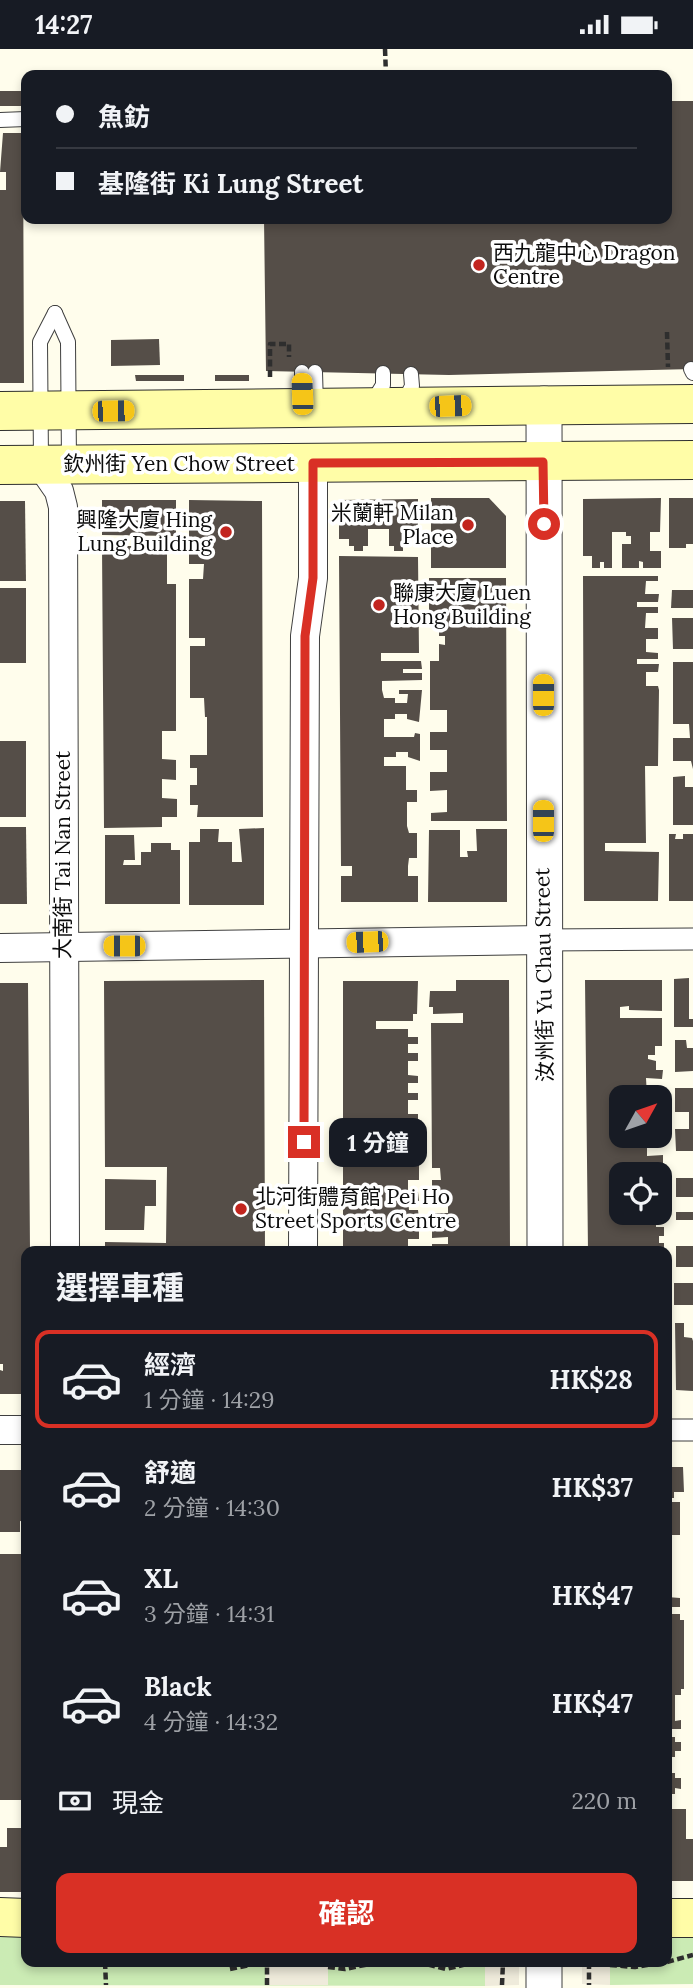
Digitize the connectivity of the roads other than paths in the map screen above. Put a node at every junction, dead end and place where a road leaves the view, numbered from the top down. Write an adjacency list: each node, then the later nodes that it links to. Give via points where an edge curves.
1 (21, 119): 2 (lane)
2 (0, 120)
3 (383, 373): 5 (lane, via 377,398)
4 (686, 381): 6 (main road)
5 (392, 397): 6 (main road); 8 (main road, via 305,387)
6 (544, 404): 10 (street, 汝州街 Yu Chau Street)
7 (0, 411): 8 (main road)
8 (54, 411): 8 (lane, via 40,342 55,313 68,342); 12 (lane); 12 (lane)
9 (693, 460): 10 (main road, 欽州街 Yen Chow Street)
10 (543, 462): 11 (main road, 欽州街 Yen Chow Street); 15 (street, 汝州街 Yu Chau Street)
11 (313, 463): 12 (main road, 欽州街 Yen Chow Street); 16 (street, via 313,578 305,636)
12 (55, 464): 13 (main road, 欽州街 Yen Chow Street); 17 (street, 大南街 Tai Nan Street, via 62,507)
13 (0, 465)
14 (693, 939): 15 (street)
15 (543, 940): 16 (street); 21 (street, 汝州街 Yu Chau Street)
16 (304, 944): 17 (street); 20 (street)
17 (63, 947): 18 (street); 19 (street, 大南街 Tai Nan Street)
18 (0, 948)
19 (65, 1246)
20 (303, 1246)
21 (545, 1246)
22 (0, 1430): 23 (street)
23 (21, 1430)
24 (672, 1430): 25 (street)
25 (693, 1430)
26 (0, 1917): 27 (main road)
27 (21, 1918)
28 (672, 1918): 29 (main road)
29 (693, 1918)
30 (544, 1967): 31 (street)
31 (544, 1988)

